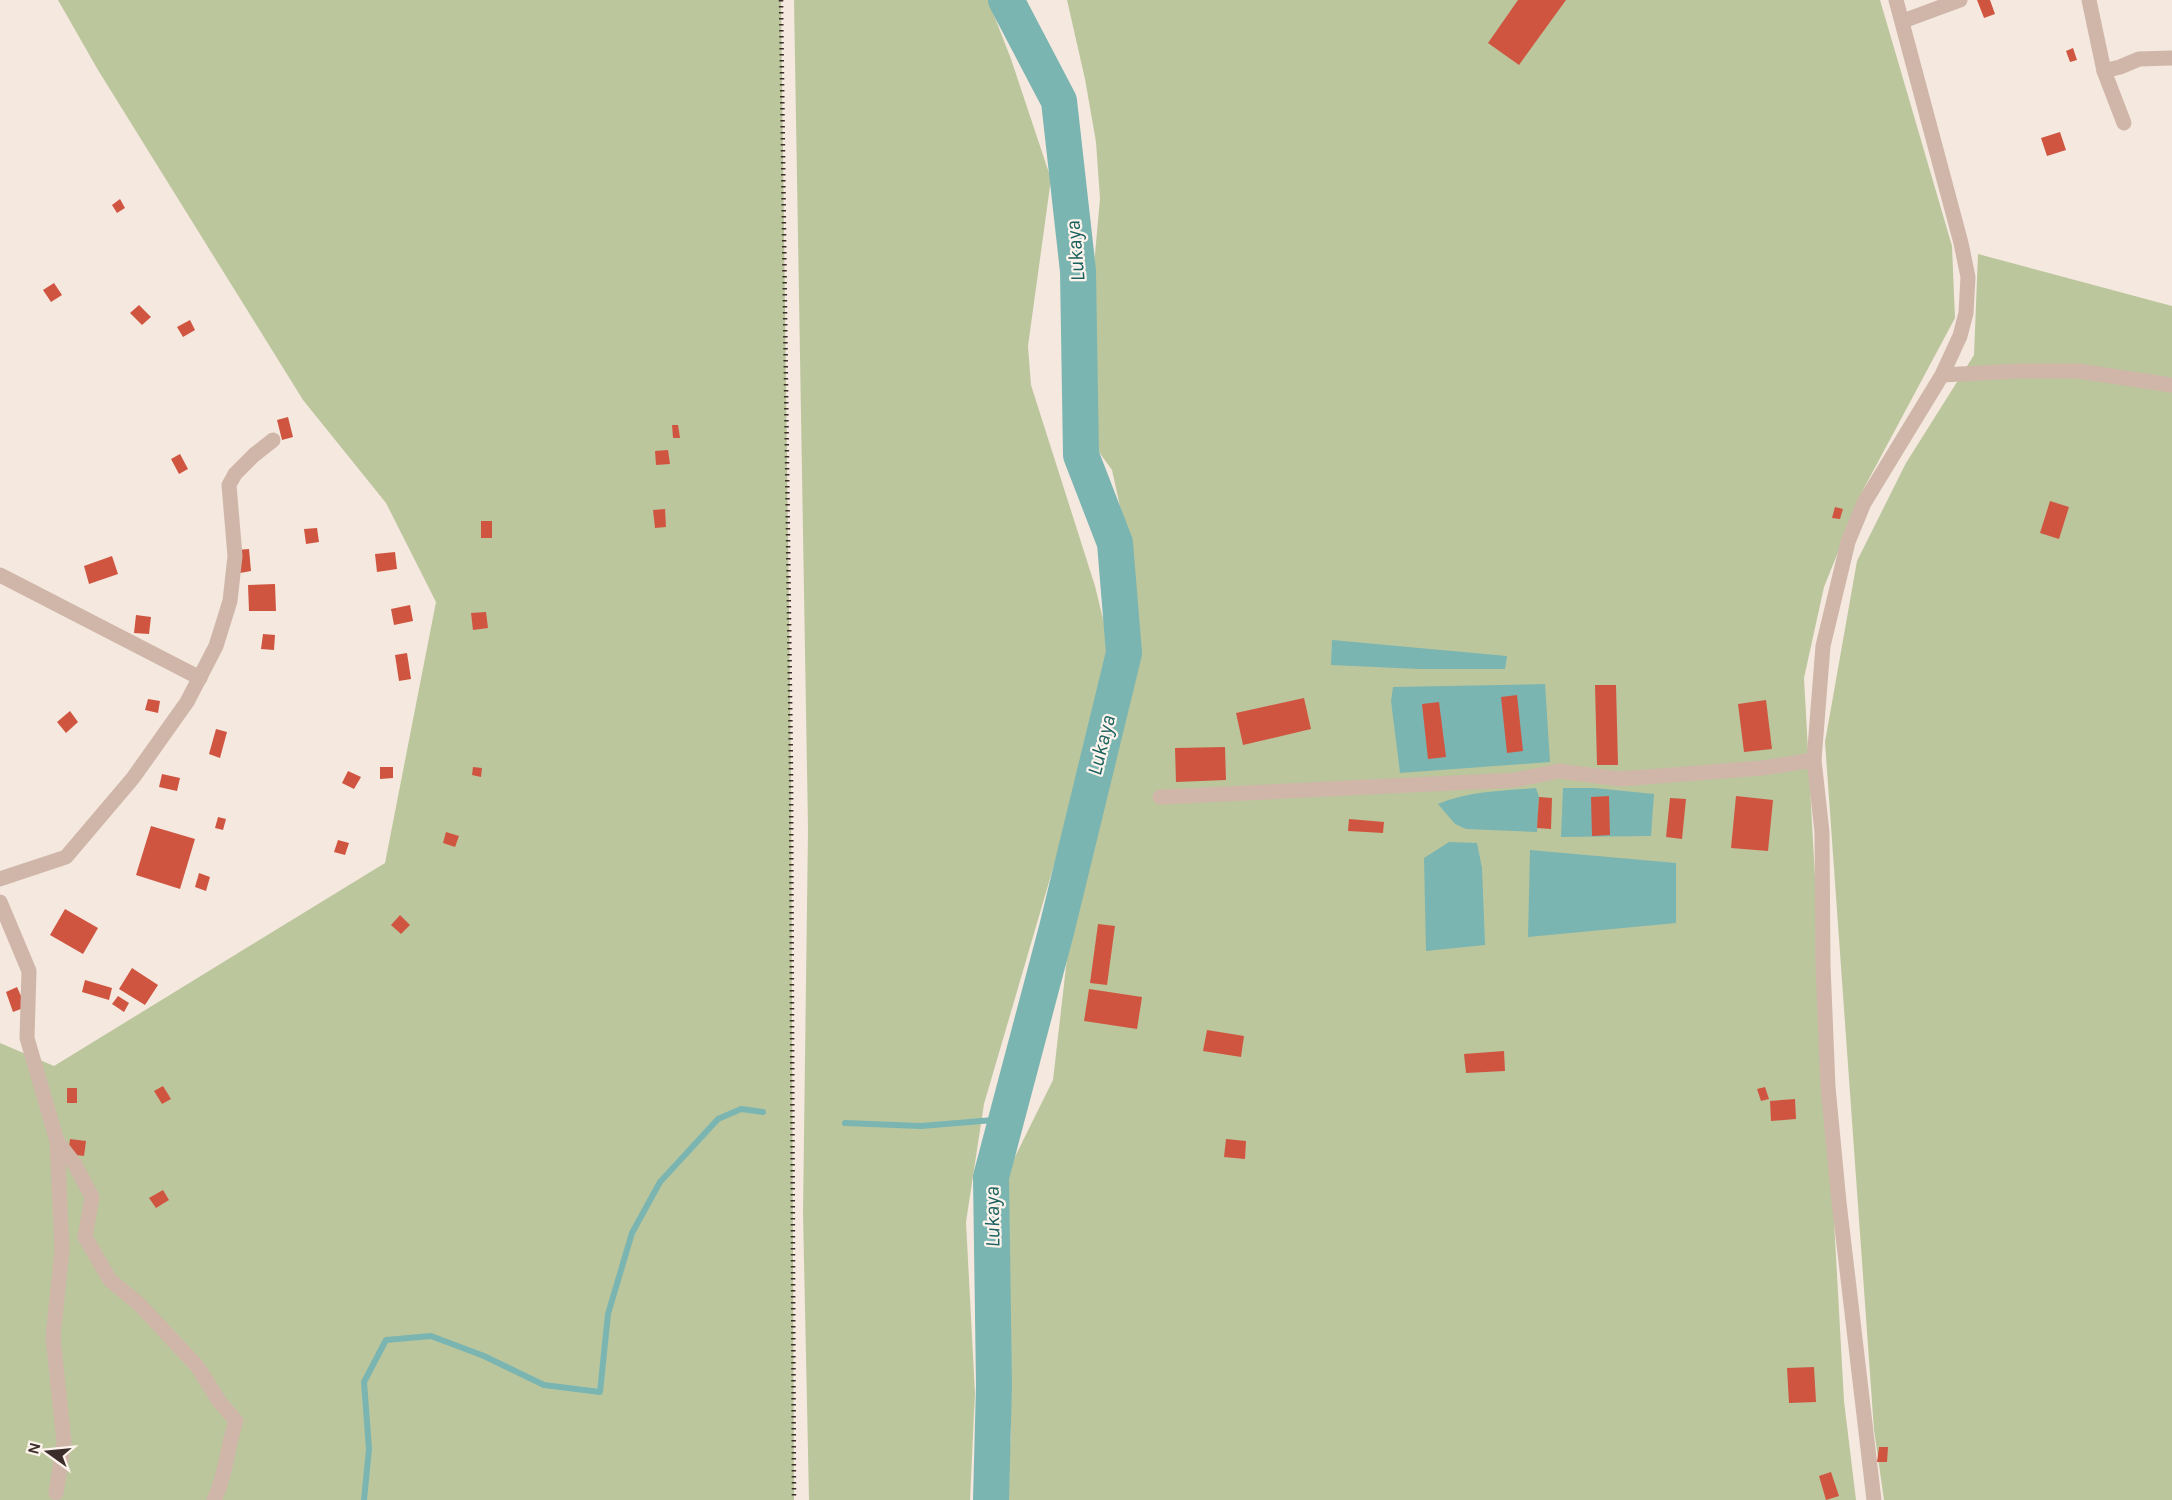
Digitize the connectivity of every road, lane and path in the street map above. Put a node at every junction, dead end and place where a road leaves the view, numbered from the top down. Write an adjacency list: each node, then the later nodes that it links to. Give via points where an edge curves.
1 (1896, 0): 4 (street)
2 (1960, 0): 4 (street)
3 (2089, 0): 6 (street)
4 (1903, 21): 8 (street, via 1968,277 1960,336)
5 (2172, 58): 6 (street, via 2139,59)
6 (2104, 71): 7 (street)
7 (2124, 123)
8 (1942, 375): 9 (street, via 2078,371); 15 (street, via 1864,503 1848,542 1823,646)
9 (2172, 385)
10 (273, 440): 14 (street, via 235,474 229,485 235,556 230,601 216,646)
11 (0, 575): 12 (street)
12 (16, 584): 13 (street); 14 (street)
13 (0, 592)
14 (200, 678): 17 (street, via 134,778 66,858)
15 (1814, 760): 16 (street, via 1620,779 1559,771 1515,780); 22 (street, via 1822,832 1828,1087)
16 (1160, 797)
17 (0, 879)
18 (0, 902): 19 (street, via 29,971 27,1038)
19 (57, 1141): 20 (street, via 62,1250 53,1336 64,1442); 21 (street, via 92,1197 85,1238 110,1280 139,1304 197,1366 236,1421)
20 (56, 1493)
21 (214, 1500)
22 (1874, 1500)

